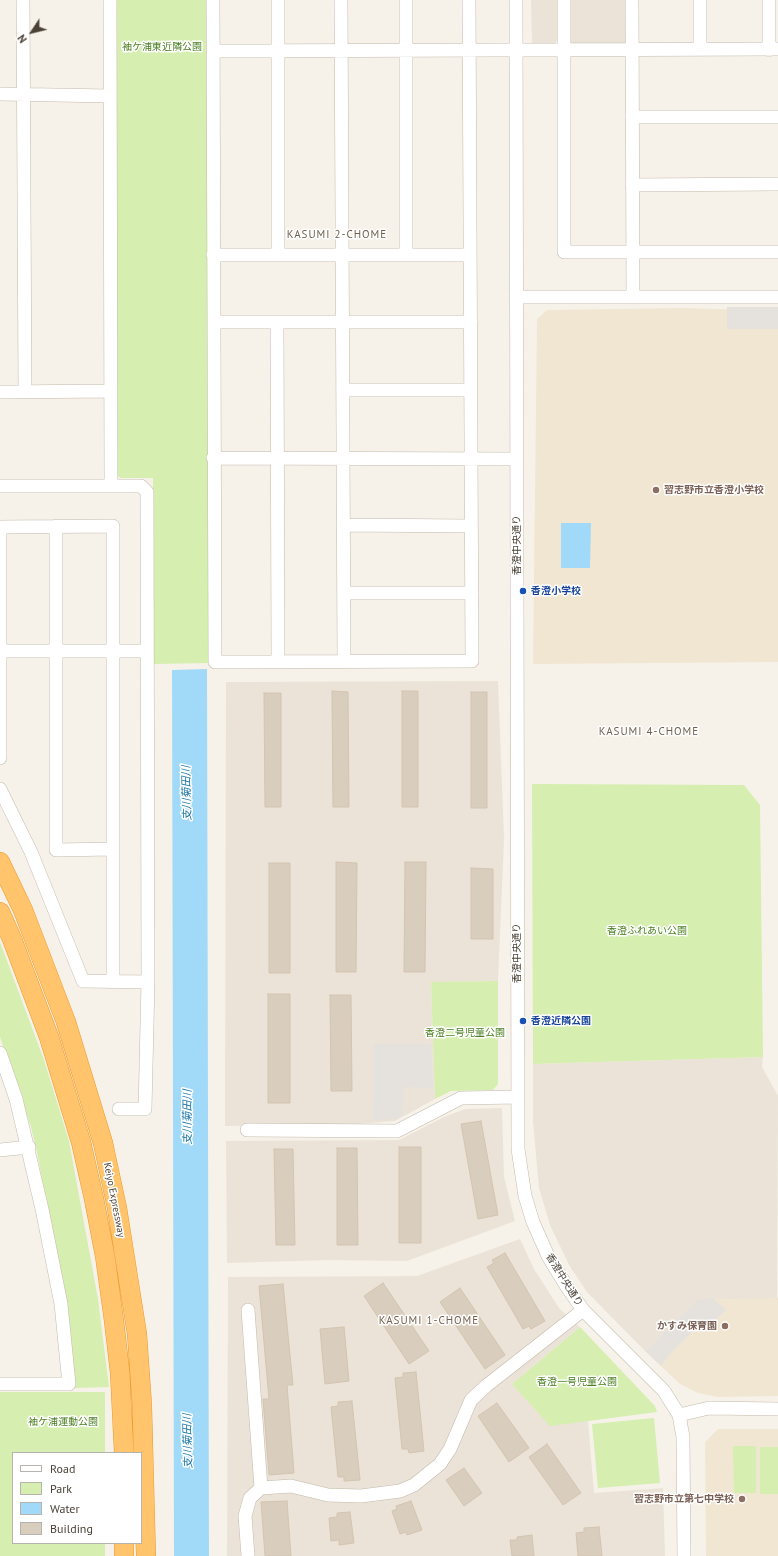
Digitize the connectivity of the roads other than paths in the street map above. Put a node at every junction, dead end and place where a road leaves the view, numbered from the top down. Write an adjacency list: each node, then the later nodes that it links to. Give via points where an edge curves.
1 (23, 0): 24 (street)
2 (110, 0): 25 (street)
3 (213, 0): 22 (street)
4 (278, 0): 16 (street)
5 (341, 0): 17 (street)
6 (406, 0): 18 (street)
7 (469, 0): 19 (street)
8 (516, 0): 20 (street, 香澄中央通り)
9 (564, 0): 21 (street)
10 (632, 0): 13 (street)
11 (700, 0): 14 (street)
12 (769, 0): 15 (street)
13 (632, 49): 14 (street); 21 (street); 26 (street)
14 (700, 49): 15 (street)
15 (774, 49)
16 (278, 50): 17 (street); 22 (street); 33 (street)
17 (342, 50): 18 (street); 34 (street)
18 (406, 50): 19 (street); 35 (street)
19 (469, 50): 20 (street); 36 (street)
20 (517, 50): 21 (street); 37 (street, 香澄中央通り)
21 (563, 50): 30 (street, via 564,252)
22 (213, 51): 32 (street)
23 (0, 94): 24 (street)
24 (23, 94): 25 (street); 48 (street)
25 (110, 96): 46 (street)
26 (632, 117): 27 (street); 29 (street)
27 (778, 117)
28 (778, 184): 29 (street)
29 (632, 185): 30 (street)
30 (632, 252): 31 (street); 38 (street)
31 (778, 252)
32 (213, 255): 33 (street); 40 (street)
33 (278, 255): 34 (street)
34 (342, 255): 35 (street); 41 (street)
35 (406, 255): 36 (street)
36 (470, 255): 42 (street)
37 (516, 297): 38 (street); 53 (street, 香澄中央通り)
38 (633, 297): 39 (street)
39 (778, 298)
40 (214, 322): 43 (street); 49 (street)
41 (342, 322): 42 (street); 43 (street); 44 (street)
42 (471, 322): 45 (street)
43 (278, 323): 50 (street)
44 (343, 390): 45 (street); 51 (street)
45 (471, 390): 52 (street)
46 (111, 391): 48 (street); 55 (street)
47 (0, 392): 48 (street)
48 (25, 392)
49 (213, 458): 50 (street); 66 (street, via 215,662)
50 (278, 458): 51 (street); 66 (street)
51 (343, 458): 52 (street); 57 (street)
52 (471, 458): 53 (street); 58 (street)
53 (516, 459): 76 (street, 香澄中央通り)
54 (0, 486): 55 (street)
55 (111, 486): 65 (street, via 141,486 147,492)
56 (56, 526): 59 (street); 63 (street); 64 (street, via 113,526)
57 (343, 526): 58 (street); 60 (street)
58 (471, 526): 61 (street)
59 (0, 527): 62 (street)
60 (344, 593): 61 (street); 67 (street)
61 (472, 593): 67 (street, via 472,661)
62 (1, 652): 63 (street); 68 (street)
63 (56, 652): 64 (street); 70 (street, via 56,850)
64 (112, 652): 65 (street); 70 (street)
65 (147, 652): 74 (street)
66 (278, 661): 67 (street)
67 (344, 661)
68 (0, 758)
69 (0, 789): 73 (street, via 31,852 83,981)
70 (113, 849): 73 (street)
71 (0, 862): 90 (highway, Keiyo Expressway, via 39,950 68,1028 103,1143 114,1193 137,1334 142,1405)
72 (0, 912): 86 (highway, Keiyo Expressway, via 49,1037 88,1170 105,1256 114,1321 120,1373)
73 (112, 982): 74 (street)
74 (148, 982): 77 (street, via 145,1109)
75 (0, 1052): 79 (street)
76 (518, 1097): 78 (street, via 461,1098 397,1132); 82 (street, 香澄中央通り, via 518,1149 525,1196 548,1256)
77 (119, 1110)
78 (247, 1130)
79 (29, 1147): 80 (street); 83 (street, via 61,1304 69,1384)
80 (0, 1150)
81 (248, 1310): 87 (street)
82 (583, 1310): 85 (street, 香澄中央通り, via 664,1391); 87 (street, via 471,1400 450,1449 440,1464 414,1485 400,1491 361,1496 328,1495 291,1486)
83 (0, 1384)
84 (778, 1408): 85 (street, via 709,1408)
85 (679, 1414): 92 (street, 香澄中央通り, via 682,1437)
86 (124, 1452)
87 (261, 1488): 91 (street, via 250,1498 245,1516)
88 (124, 1544): 89 (highway)
89 (124, 1556)
90 (146, 1556)
91 (248, 1556)
92 (684, 1556)

